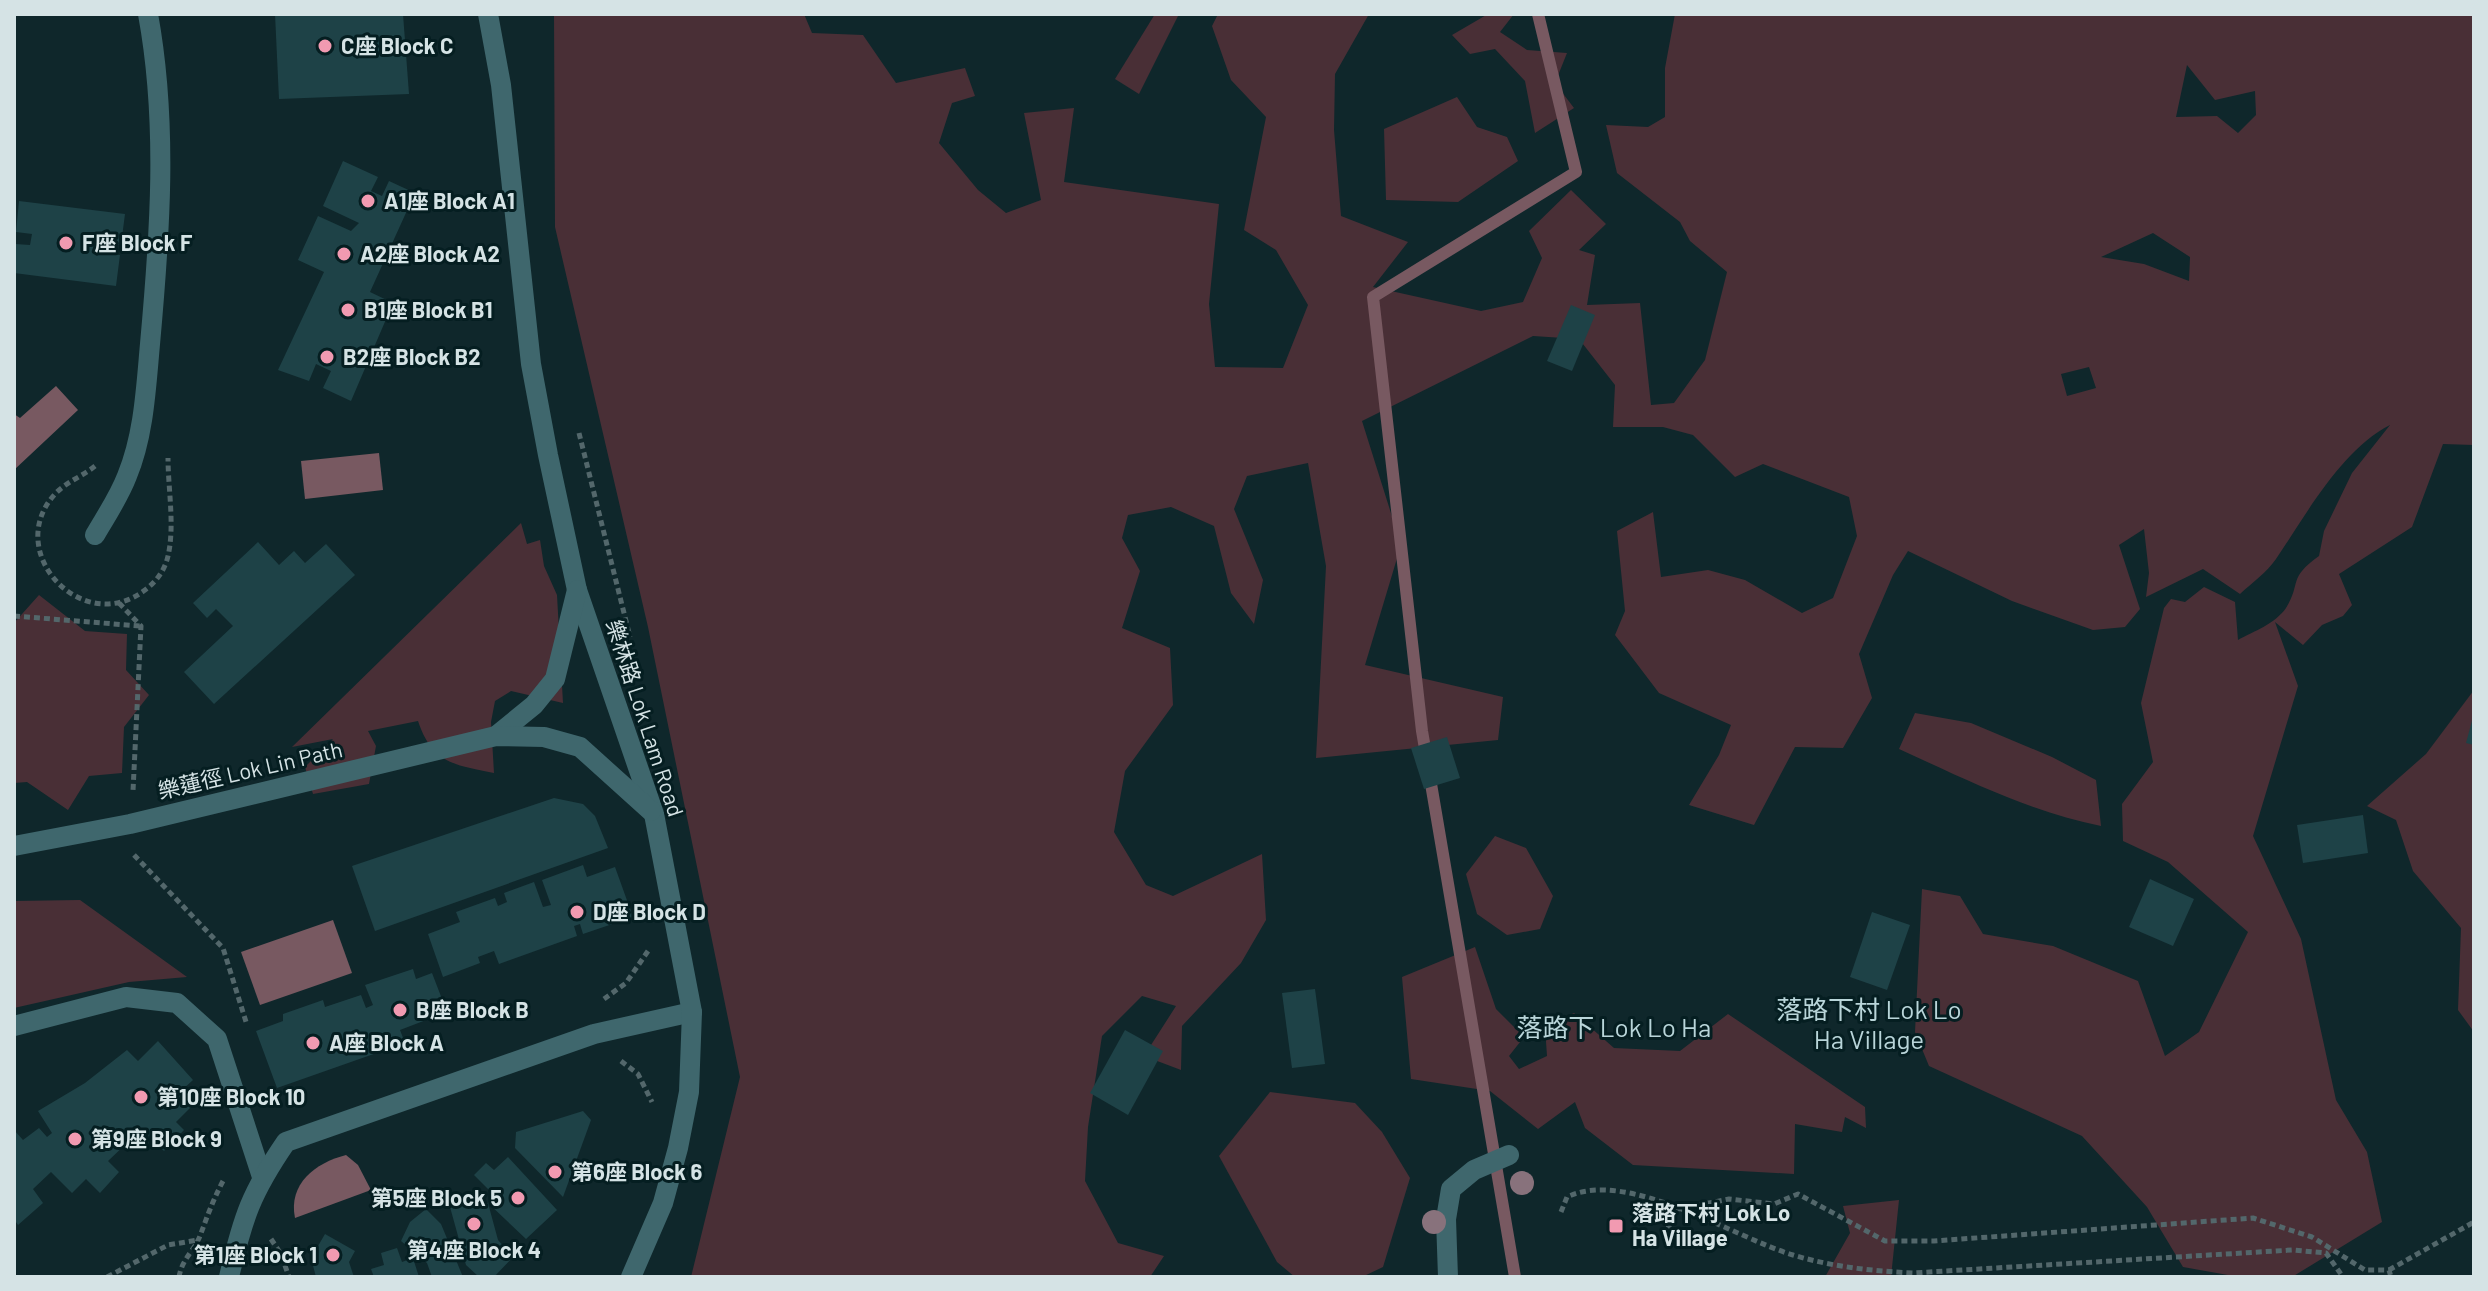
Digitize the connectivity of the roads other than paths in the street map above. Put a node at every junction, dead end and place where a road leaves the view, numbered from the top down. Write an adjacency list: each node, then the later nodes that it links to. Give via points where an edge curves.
1 (148, 14): 3 (street, via 161,157 143,417 128,476)
2 (488, 14): 4 (street, 樂林路 Lok Lam Road, via 501,85 531,364)
3 (95, 535)
4 (577, 590): 5 (street, 樂蓮徑 Lok Lin Path, via 555,679 534,705); 6 (street, 樂林路 Lok Lam Road)
5 (496, 736): 6 (street, 樂蓮徑 Lok Lin Path, via 544,737 580,747); 7 (street, 樂蓮徑 Lok Lin Path, via 130,824)
6 (654, 814): 8 (street, 樂林路 Lok Lam Road)
7 (14, 846)
8 (692, 1012): 11 (street, via 594,1034 305,1134 286,1142); 13 (street, 樂林路 Lok Lam Road, via 689,1092 678,1148 663,1203)
9 (14, 1026): 11 (street, via 126,997 177,1003 217,1039)
10 (1509, 1155): 14 (street, via 1474,1170 1451,1189)
11 (262, 1177): 12 (street, via 243,1214)
12 (229, 1277)
13 (631, 1277)
14 (1448, 1277)

